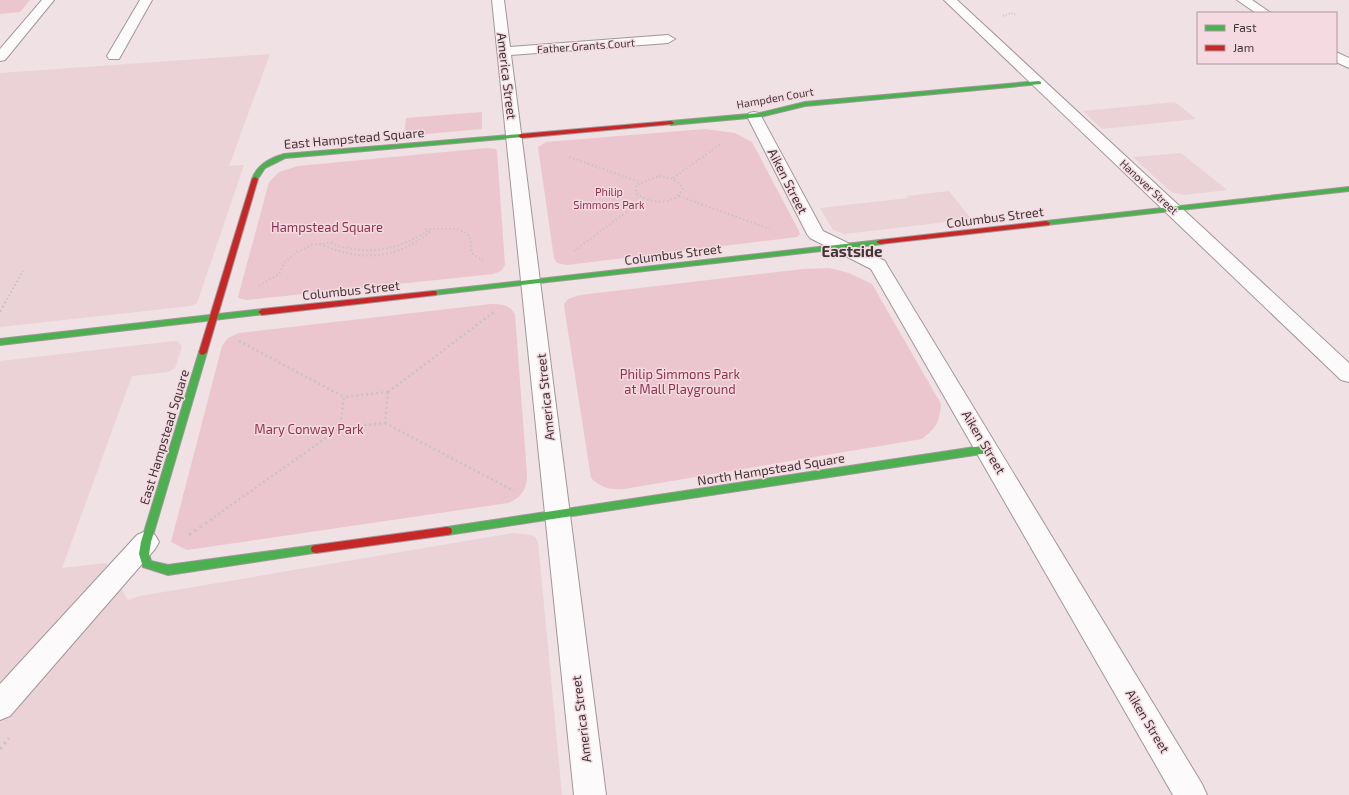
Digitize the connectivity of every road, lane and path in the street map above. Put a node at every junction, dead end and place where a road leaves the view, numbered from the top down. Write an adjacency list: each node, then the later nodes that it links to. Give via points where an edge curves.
1 (48, 0): 12 (street)
2 (146, 0): 11 (street)
3 (498, 0): 10 (street, America Street)
4 (950, 0): 15 (street, Hanover Street)
5 (1243, 0): 6 (street)
6 (1263, 12)
7 (1016, 15): 8 (path)
8 (1000, 17)
9 (668, 39): 10 (street, Father Grants Court)
10 (504, 52): 17 (street, America Street)
11 (114, 56)
12 (0, 57)
13 (1337, 57): 14 (street)
14 (1349, 64)
15 (1038, 83): 16 (street, Hampden Court, via 805,104); 25 (street, Hanover Street)
16 (754, 116): 17 (street, Hampden Court); 33 (street, Aiken Street, via 816,234)
17 (515, 137): 37 (street, America Street); 41 (street, East Hampstead Square, via 284,156 266,163 257,173)
18 (726, 140): 20 (path)
19 (564, 155): 21 (path)
20 (673, 178): 21 (path, via 659,176); 23 (path, via 683,188)
21 (640, 182): 24 (path, via 635,189)
22 (1349, 189): 25 (street, Columbus Street)
23 (679, 196): 24 (path, via 667,201); 29 (path)
24 (644, 199): 34 (path)
25 (1174, 210): 33 (street, Columbus Street); 44 (street, Hanover Street)
26 (425, 229): 27 (path)
27 (428, 230): 28 (path); 31 (path, via 408,243 384,250 351,250)
28 (432, 230): 32 (path, via 421,241 379,255 348,254); 35 (path, via 456,229 468,232 472,253)
29 (777, 231)
30 (335, 242): 31 (path)
31 (330, 243): 32 (path)
32 (320, 244): 38 (path, via 297,252 285,262 279,274)
33 (843, 247): 37 (street, Columbus Street); 49 (street, Aiken Street, via 878,264)
34 (568, 255)
35 (487, 264)
36 (23, 271): 40 (path)
37 (532, 283): 41 (street, Columbus Street); 51 (street, America Street)
38 (256, 288)
39 (499, 308): 45 (path)
40 (0, 312)
41 (214, 318): 43 (street, Columbus Street); 53 (street, East Hampstead Square)
42 (235, 339): 46 (path)
43 (0, 342)
44 (1349, 375)
45 (388, 392): 46 (path); 47 (path)
46 (344, 397): 48 (path)
47 (385, 423): 48 (path); 50 (path)
48 (340, 428): 52 (path)
49 (988, 449): 51 (street, North Hampstead Square); 56 (street, Aiken Street)
50 (517, 492)
51 (558, 515): 53 (street, East Hampstead Square, via 168,570 147,564 144,554); 55 (street, America Street)
52 (185, 538)
53 (146, 542): 54 (street)
54 (0, 706)
55 (590, 795)
56 (1192, 795)

